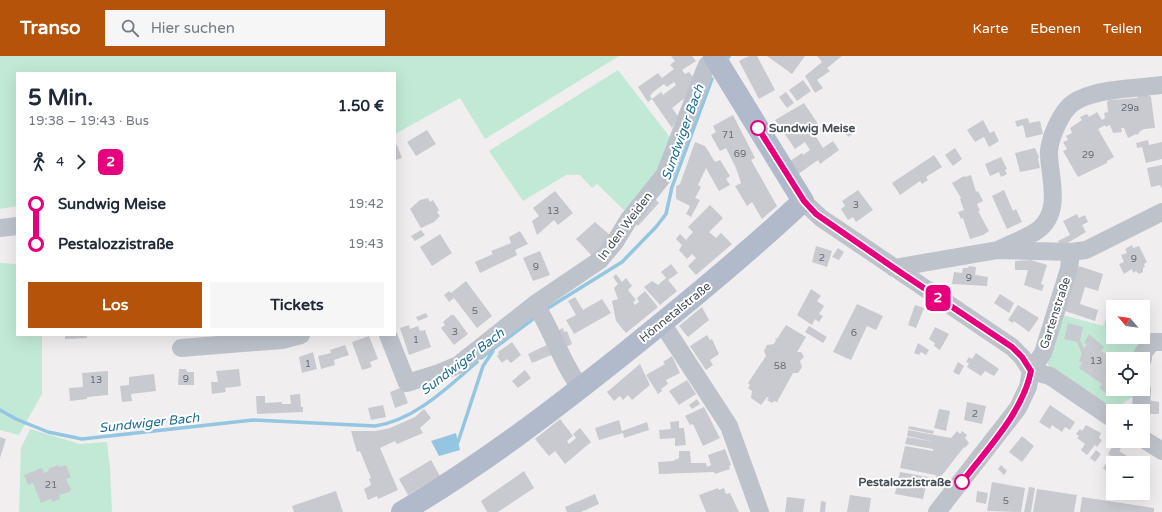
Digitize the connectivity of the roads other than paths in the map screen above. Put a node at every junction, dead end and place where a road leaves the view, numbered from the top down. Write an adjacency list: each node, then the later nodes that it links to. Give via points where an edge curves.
1 (715, 58): 3 (main road); 10 (street, In den Weiden, via 707,65 665,174 629,219 615,242 593,265)
2 (1162, 86): 7 (street, via 1093,94 1072,103 1061,117 1049,153 1053,182 1052,211 1039,229)
3 (804, 201): 9 (street, via 821,218); 11 (main road, Hönnetalstraße)
4 (1162, 212): 8 (street, via 1086,250)
5 (16, 226): 6 (street)
6 (0, 228)
7 (998, 250): 8 (street); 9 (street)
8 (1071, 252): 17 (street, Gartenstraße, via 1069,269 1043,353)
9 (894, 268): 17 (street, via 1012,347)
10 (539, 310): 13 (street, In den Weiden, via 458,365 407,383); 18 (street)
11 (662, 323): 18 (main road, Hönnetalstraße); 23 (street, via 729,426)
12 (297, 336): 15 (street, via 282,340)
13 (388, 336)
14 (1162, 342): 16 (street, via 1152,342)
15 (181, 348)
16 (1144, 352)
17 (1031, 371): 19 (street, via 1050,376); 24 (street, via 1028,387 1018,408)
18 (581, 388): 22 (main road, Hönnetalstraße, via 496,452)
19 (1106, 414)
20 (1150, 443): 21 (street)
21 (1162, 451)
22 (402, 512)
23 (760, 512)
24 (937, 512)

